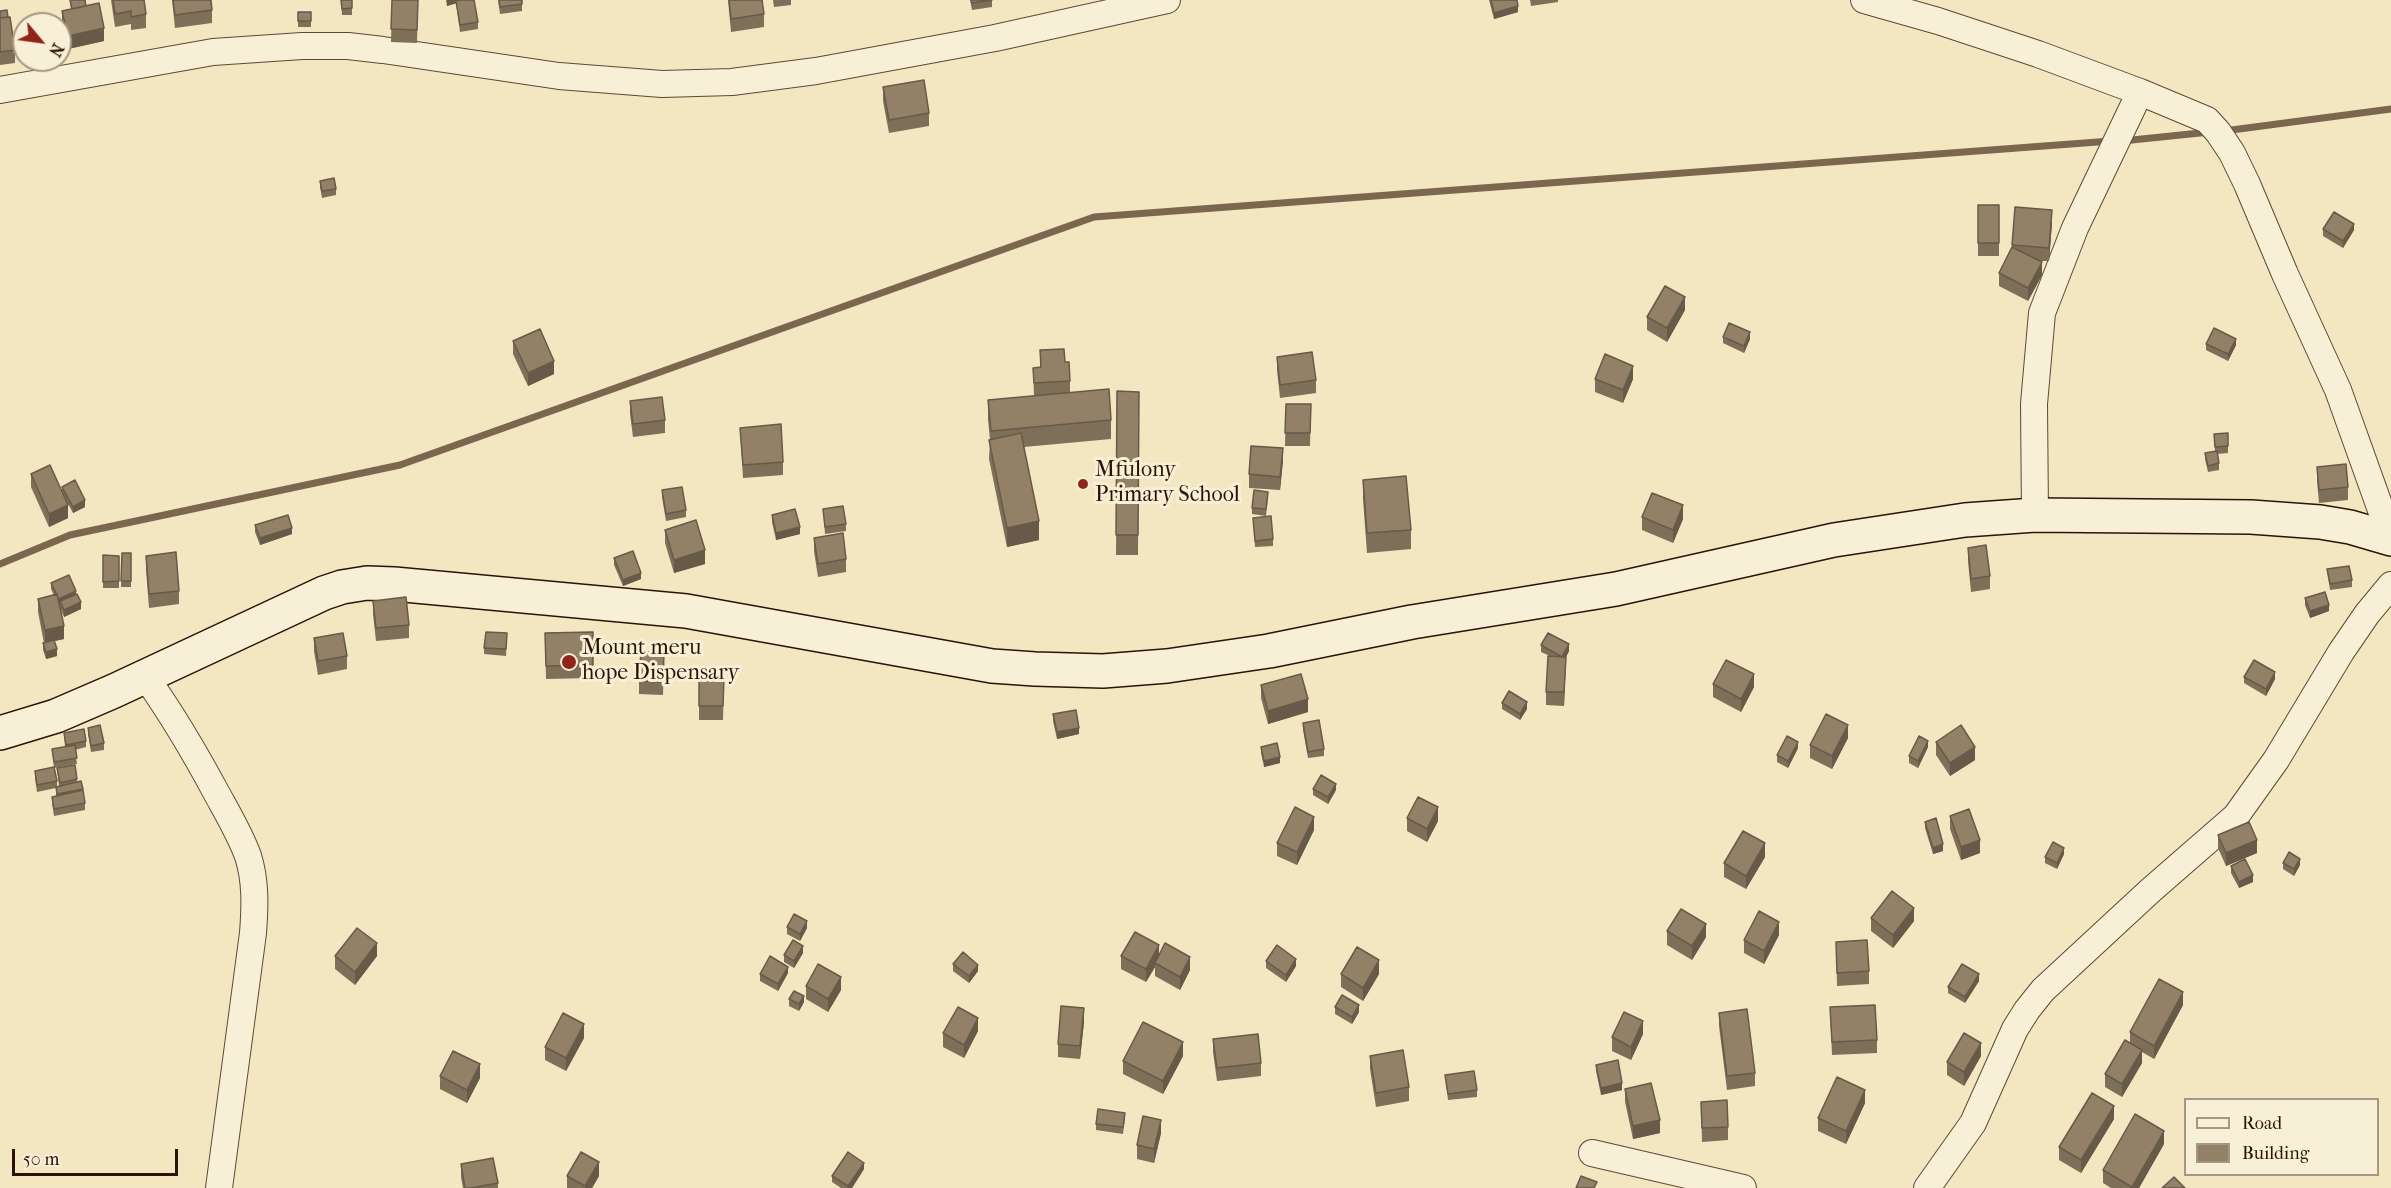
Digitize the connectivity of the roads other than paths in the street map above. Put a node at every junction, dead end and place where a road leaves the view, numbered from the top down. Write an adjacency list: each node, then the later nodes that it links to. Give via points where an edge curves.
1 (1167, 0): 3 (street, via 995,38 816,71 732,82 662,84 559,76 383,50 302,46 204,54)
2 (1864, 0): 4 (street, via 2027,50)
3 (0, 90)
4 (2140, 92): 5 (street, via 2075,228 2042,313 2034,404); 6 (street, via 2206,120 2232,153 2338,390)
5 (2035, 515): 6 (street, via 2291,519 2350,527); 8 (street, via 1871,533 1616,589 1167,666 1103,670 992,666 686,611 367,583 324,593)
6 (2391, 538)
7 (2391, 585): 13 (street, via 2340,652 2287,743 2236,816 2043,990 2027,1010 1973,1123)
8 (145, 676): 9 (street, via 56,716); 11 (street, via 184,734 223,804 248,856 253,880 250,962)
9 (0, 733)
10 (1592, 1153): 12 (street)
11 (219, 1188)
12 (1743, 1188)
13 (1927, 1188)

